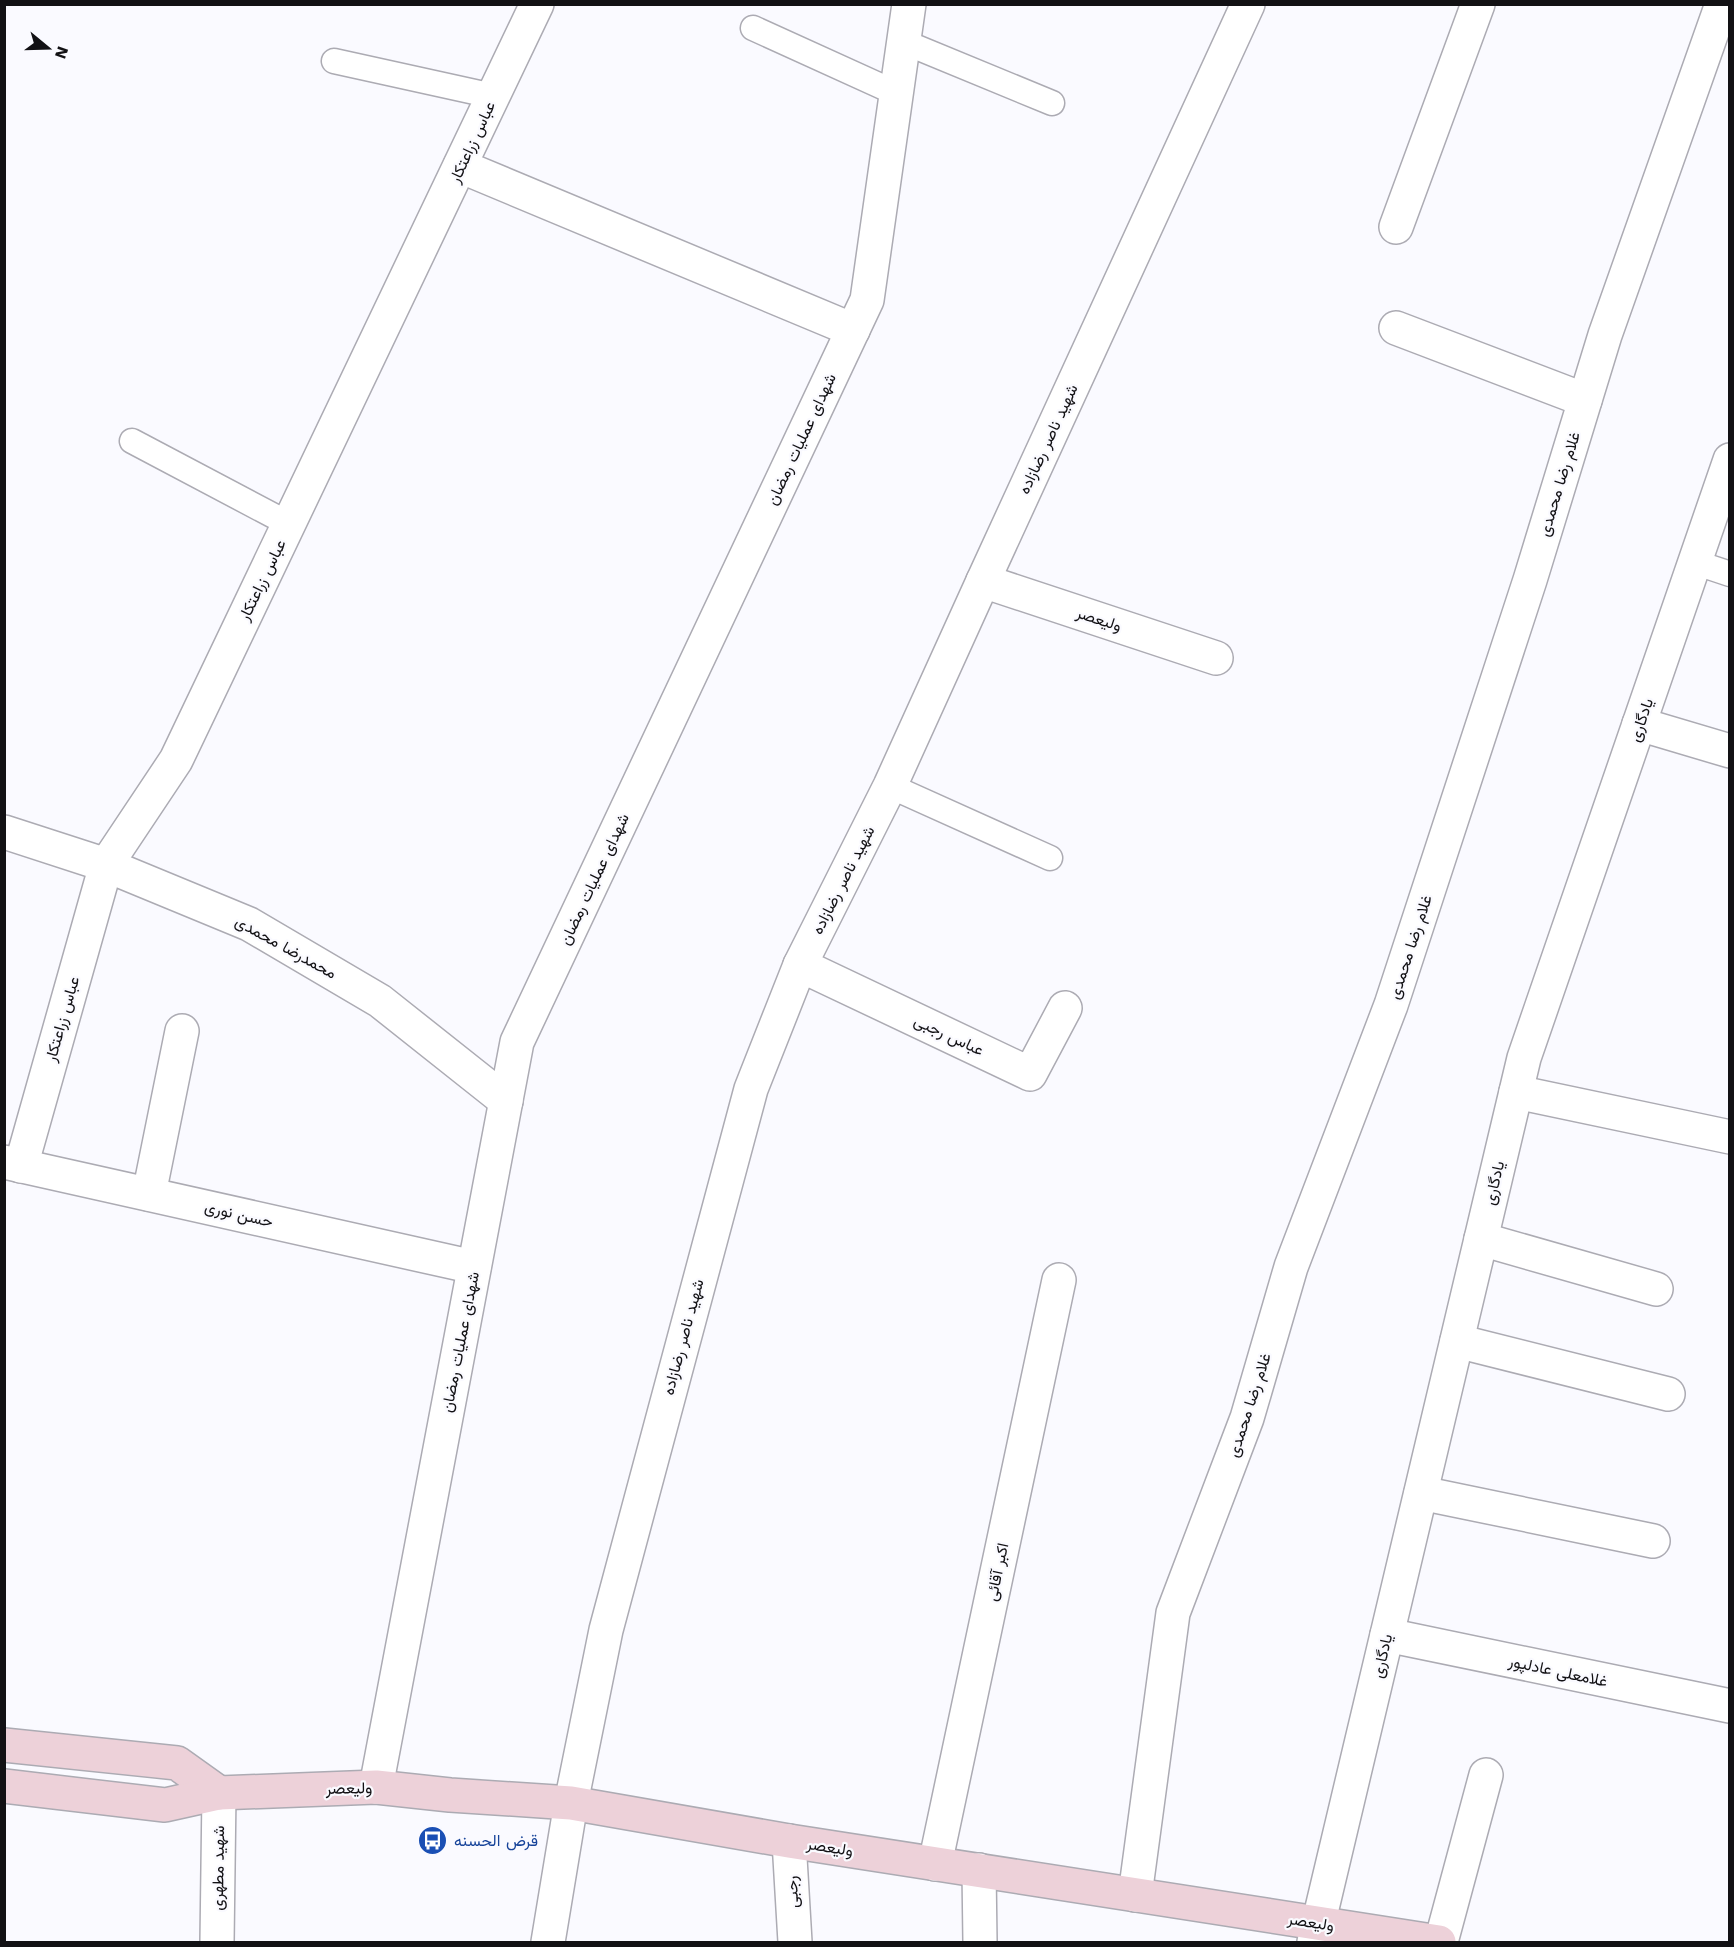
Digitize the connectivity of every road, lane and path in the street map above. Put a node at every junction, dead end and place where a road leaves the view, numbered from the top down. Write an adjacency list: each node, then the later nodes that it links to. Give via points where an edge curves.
1 (537, 4): 10 (street, عباس زراعتکار)
2 (909, 4): 7 (street, شهدای عملیات رمضان)
3 (1248, 4): 22 (street, شهید ناصر رضازاده)
4 (1478, 4): 13 (street)
5 (1722, 4): 16 (street, غلام رضا محمدی)
6 (753, 28): 9 (lane)
7 (904, 42): 9 (street, شهدای عملیات رمضان); 11 (lane)
8 (334, 61): 10 (lane)
9 (896, 93): 15 (street, شهدای عملیات رمضان, via 867,300)
10 (493, 96): 12 (street, عباس زراعتکار)
11 (1052, 103)
12 (460, 166): 15 (street); 19 (street, عباس زراعتکار)
13 (1396, 227)
14 (1396, 328): 16 (street)
15 (853, 330): 34 (street, شهدای عملیات رمضان, via 517,1042)
16 (1585, 400): 57 (street, غلام رضا محمدی, via 1391,1005 1291,1267 1247,1418 1173,1613)
17 (132, 441): 19 (lane)
18 (1730, 460): 20 (street, یادگاری)
19 (289, 524): 29 (street, عباس زراعتکار, via 176,760)
20 (1694, 562): 21 (lane); 24 (street, یادگاری)
21 (1730, 574)
22 (983, 581): 23 (street, ولیعصر); 26 (street, شهید ناصر رضازاده)
23 (1216, 658)
24 (1639, 724): 25 (street); 33 (street, یادگاری, via 1524,1058)
25 (1730, 751)
26 (890, 786): 28 (lane); 30 (street, شهید ناصر رضازاده)
27 (4, 832): 29 (street, محمدرضا محمدی)
28 (1050, 858)
29 (105, 865): 34 (street, محمدرضا محمدی, via 249,924 370,995); 36 (street, عباس زراعتکار)
30 (800, 965): 31 (street, عباس رجبی, via 1030,1074); 53 (street, شهید ناصر رضازاده, via 747,1100 606,1630)
31 (1065, 1008)
32 (182, 1031): 37 (street)
33 (1516, 1092): 35 (street); 38 (street, یادگاری)
34 (506, 1101): 39 (street, شهدای عملیات رمضان)
35 (1730, 1137)
36 (13, 1164): 37 (street, حسن نوری)
37 (149, 1194): 39 (street, حسن نوری)
38 (1481, 1239): 41 (street); 42 (street, یادگاری)
39 (474, 1267): 51 (street, شهدای عملیات رمضان)
40 (1059, 1280): 55 (street, اکبر آقائی)
41 (1656, 1289)
42 (1457, 1341): 43 (street); 44 (street, یادگاری)
43 (1668, 1394)
44 (1421, 1493): 45 (street); 46 (street, یادگاری)
45 (1653, 1541)
46 (1387, 1635): 47 (street, غلامعلی عادلپور); 58 (street, یادگاری)
47 (1730, 1706)
48 (4, 1745): 52 (main road, via 177,1763)
49 (1486, 1775): 63 (street)
50 (4, 1786): 52 (main road, ولیعصر, via 165,1805)
51 (376, 1787): 52 (main road, ولیعصر); 53 (main road, ولیعصر)
52 (219, 1792): 59 (street, شهید مطهری)
53 (571, 1803): 54 (main road, ولیعصر); 60 (street, شهید ناصر رضازاده)
54 (789, 1841): 55 (main road, ولیعصر); 61 (street, رجبی)
55 (935, 1864): 56 (main road, ولیعصر)
56 (979, 1870): 57 (main road, ولیعصر); 62 (street)
57 (1135, 1895): 58 (main road, ولیعصر)
58 (1316, 1933): 63 (main road, ولیعصر)
59 (217, 1942)
60 (548, 1942)
61 (795, 1942)
62 (980, 1942)
63 (1440, 1942)

